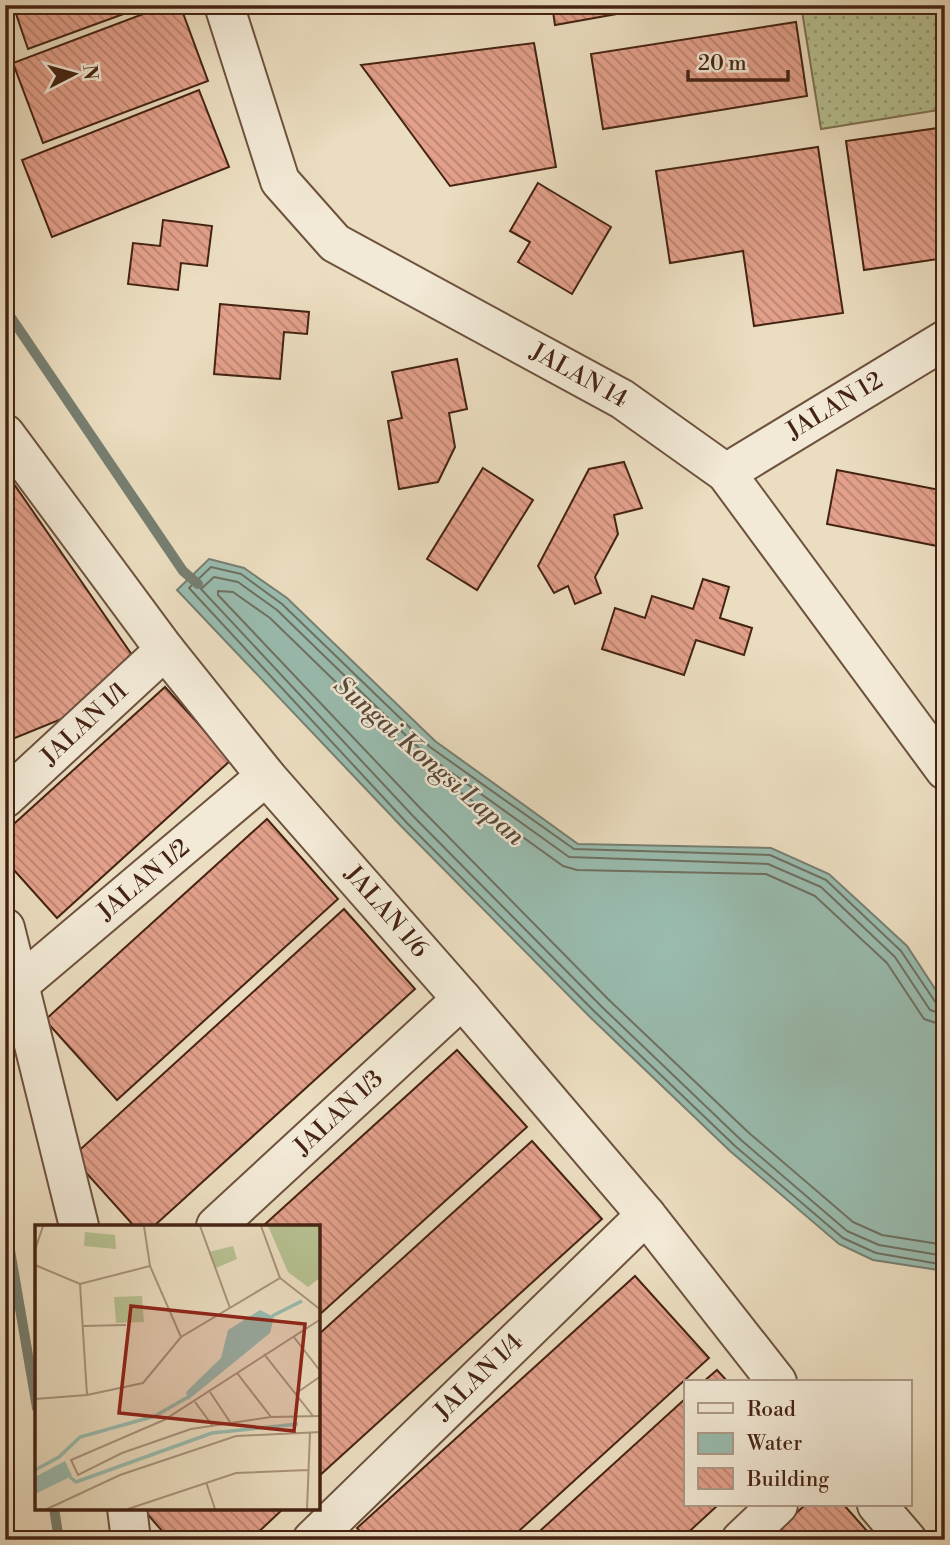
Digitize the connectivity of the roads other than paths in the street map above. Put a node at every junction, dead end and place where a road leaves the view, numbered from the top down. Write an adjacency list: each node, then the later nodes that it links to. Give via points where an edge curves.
1 (224, 5): 4 (street, JALAN 14, via 280,181 335,243 622,398)
2 (945, 340): 4 (street, JALAN 12)
3 (5, 434): 5 (street, JALAN 1/6)
4 (726, 472): 6 (street, JALAN 14)
5 (164, 650): 7 (street, JALAN 1/6); 8 (street, JALAN 1/1)
6 (945, 770)
7 (266, 776): 10 (street, JALAN 1/2); 11 (street, JALAN 1/6)
8 (5, 797)
9 (5, 928): 10 (street)
10 (21, 983): 13 (street)
11 (462, 999): 12 (street, JALAN 1/6); 14 (street, JALAN 1/3)
12 (646, 1215): 15 (street, JALAN 1/6); 19 (street, JALAN 1/4)
13 (79, 1225)
14 (218, 1225)
15 (775, 1380)
16 (777, 1506): 21 (street)
17 (878, 1506): 22 (street)
18 (127, 1510): 20 (street)
19 (326, 1535)
20 (131, 1540)
21 (741, 1540)
22 (907, 1540)

